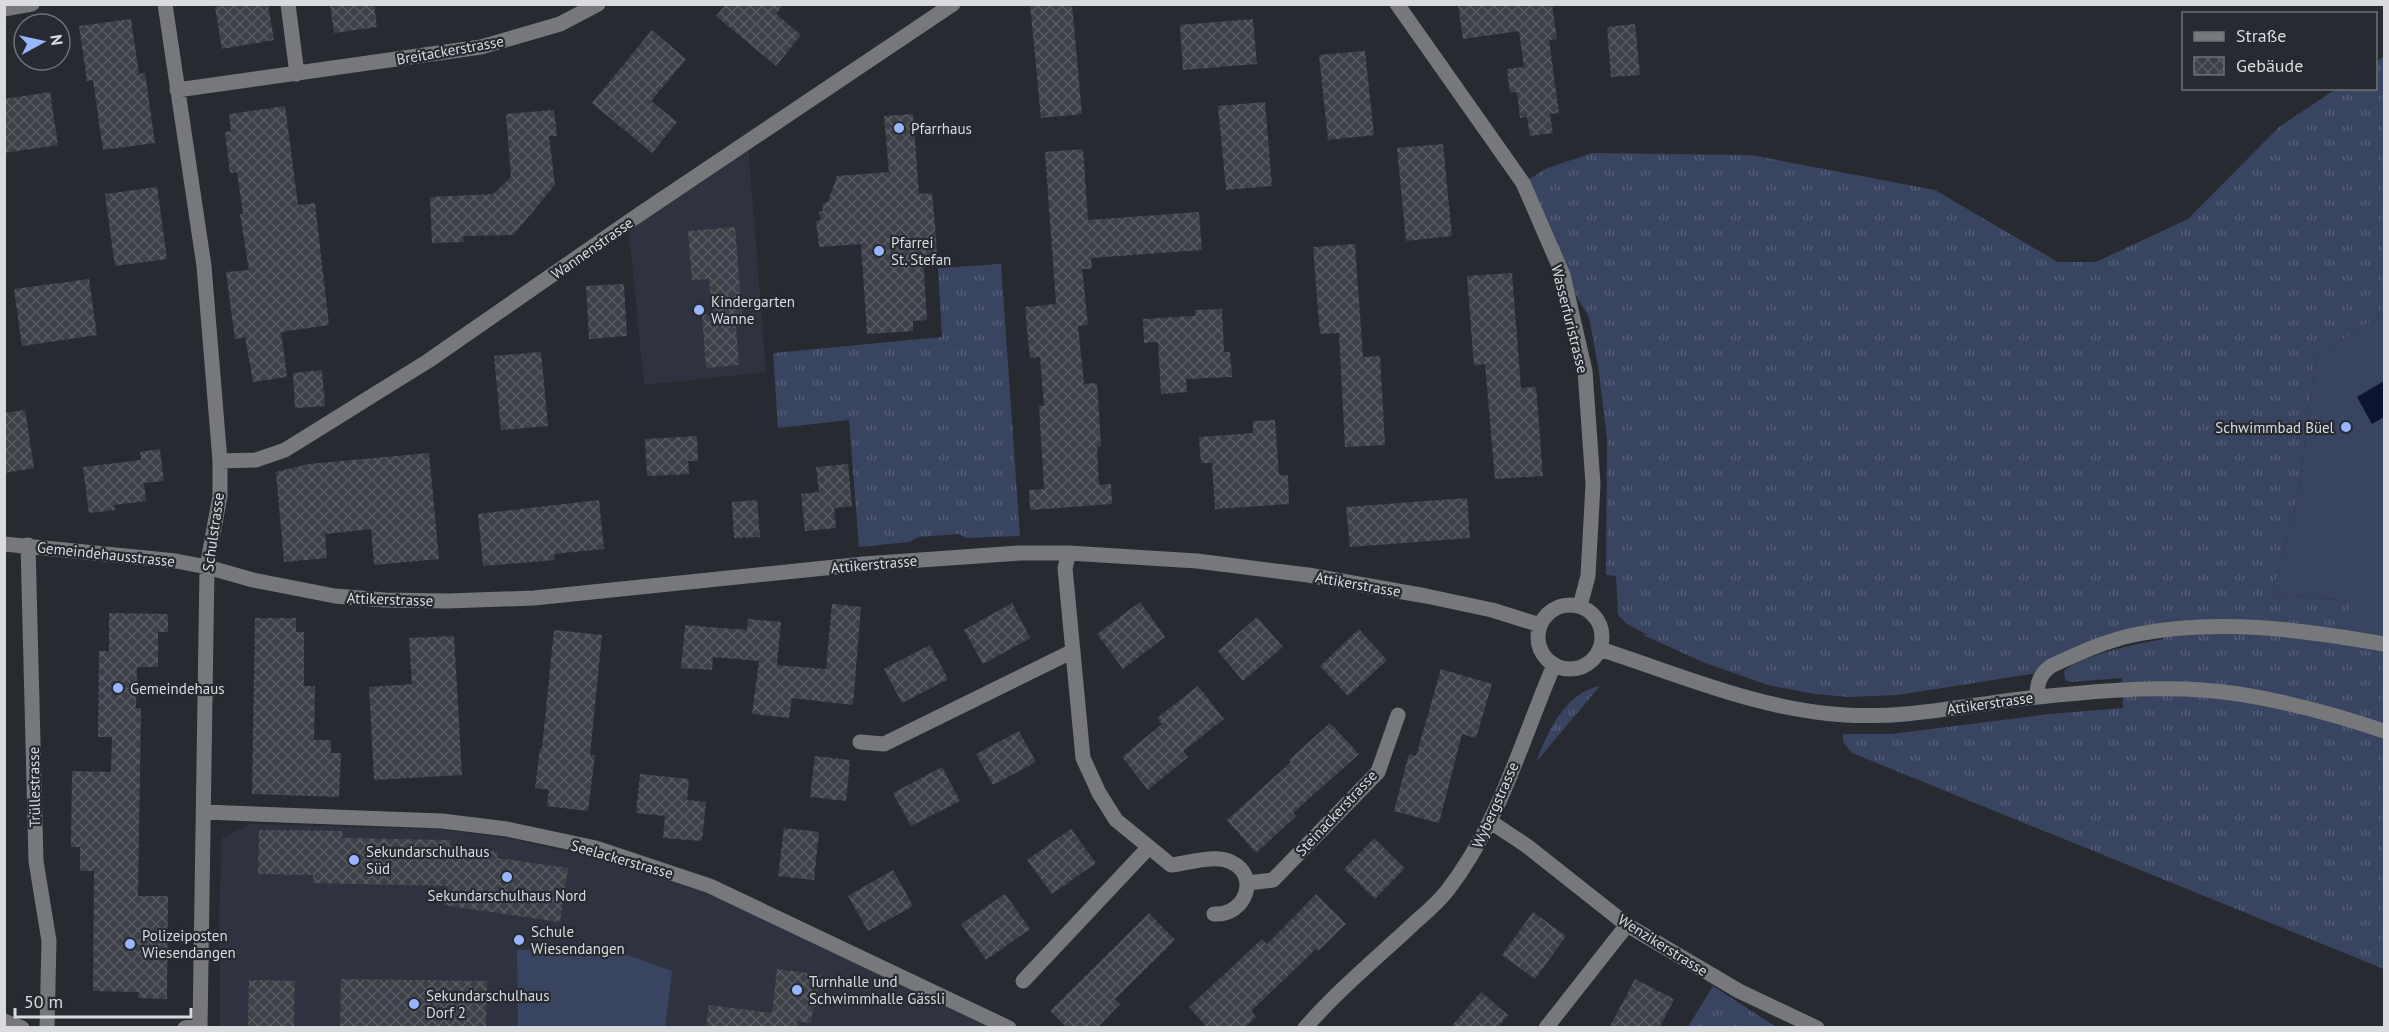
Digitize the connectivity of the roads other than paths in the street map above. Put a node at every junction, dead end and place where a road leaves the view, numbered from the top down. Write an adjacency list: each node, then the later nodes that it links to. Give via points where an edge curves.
1 (32, 4): 7 (street)
2 (165, 4): 9 (street, Schulstrasse)
3 (288, 4): 8 (street)
4 (598, 4): 8 (street, Breitackerstrasse, via 560,24 481,47)
5 (953, 4): 10 (street, Wannenstrasse, via 428,361 285,450 256,460)
6 (1397, 4): 15 (street, Wasserfuristrasse, via 1522,183 1563,275 1585,371 1593,484 1588,576)
7 (4, 9)
8 (297, 74): 9 (street, Breitackerstrasse)
9 (177, 90): 10 (street, Schulstrasse, via 204,266)
10 (220, 461): 14 (street, Schulstrasse, via 220,496)
11 (4, 544): 12 (street, Gemeindehausstrasse)
12 (28, 545): 14 (street, Gemeindehausstrasse); 35 (street, Trüllestrasse, via 36,861 49,941)
13 (1069, 553): 14 (street, Attikerstrasse, via 864,564 534,598 478,600 335,596); 16 (street, Attikerstrasse, via 1197,561 1308,575 1492,610); 19 (street, via 1065,568)
14 (207, 567): 25 (street, Schulstrasse)
15 (1580, 606): 16 (street, via 1561,606 1545,616); 18 (street, via 1599,623)
16 (1540, 625): 20 (street, via 1540,647)
17 (2385, 644): 21 (street, via 2260,627 2163,630 2114,640 2051,666 2043,672)
18 (1600, 649): 20 (street, via 1586,665 1575,669); 21 (street, Attikerstrasse, via 1755,700 1816,712 1920,712)
19 (1073, 651): 24 (street, via 884,744); 27 (street, via 1083,758 1116,820)
20 (1554, 665): 26 (street, Wybergstrasse)
21 (2037, 697): 23 (street, Attikerstrasse, via 2174,689 2238,694 2292,704)
22 (1398, 715): 28 (street, Steinackerstrasse, via 1378,772 1273,880)
23 (2385, 731)
24 (860, 742)
25 (204, 812): 33 (street, Schulstrasse); 36 (street, Seelackerstrasse, via 442,821 507,829 596,849 710,886)
26 (1491, 822): 30 (street, Wenzikerstrasse); 37 (street, Wybergstrasse, via 1445,893)
27 (1149, 847): 28 (street, via 1171,865 1214,859 1232,862); 31 (street)
28 (1247, 884): 29 (street, via 1238,907 1222,915)
29 (1214, 914)
30 (1627, 925): 38 (street); 39 (street, Wenzikerstrasse, via 1739,991)
31 (1023, 981)
32 (4, 1021): 34 (street)
33 (195, 1027)
34 (22, 1028)
35 (47, 1028)
36 (1009, 1028)
37 (1305, 1028)
38 (1546, 1028)
39 (1817, 1028)

